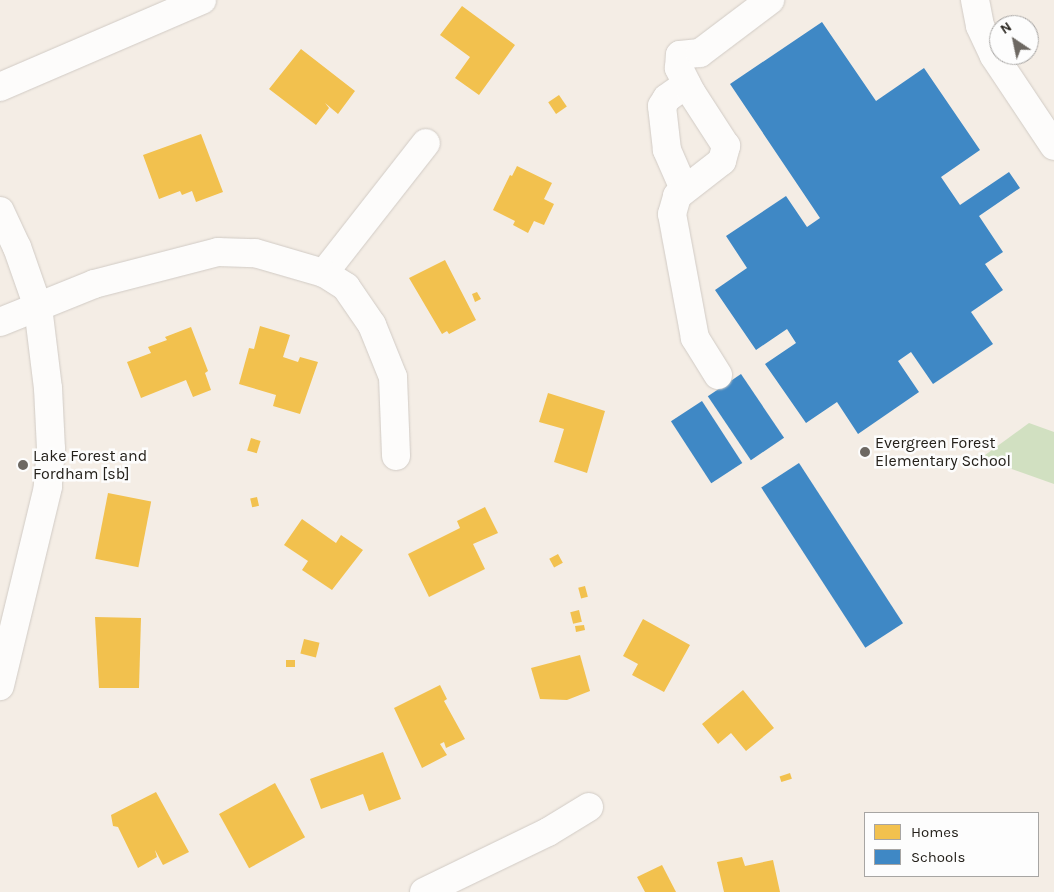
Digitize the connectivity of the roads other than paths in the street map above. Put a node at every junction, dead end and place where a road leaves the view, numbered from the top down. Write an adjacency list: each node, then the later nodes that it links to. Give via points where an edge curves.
1 (202, 0): 5 (street)
2 (770, 0): 4 (street, via 700,53 680,55 679,68)
3 (975, 0): 7 (street, via 980,26 994,56)
4 (687, 84): 8 (street, via 667,98 662,106 667,150); 8 (street, via 726,146 722,161)
5 (0, 87)
6 (426, 143): 10 (street)
7 (1054, 146)
8 (684, 189): 13 (street, via 677,196 672,214 695,338)
9 (0, 211): 11 (street, via 17,247)
10 (324, 273): 11 (street, via 255,253 218,252 94,284); 14 (street, via 346,287 372,325 393,377)
11 (38, 307): 12 (street); 15 (street, via 48,388 51,449 48,488)
12 (0, 322)
13 (718, 375)
14 (396, 456)
15 (0, 686)
16 (589, 807): 17 (street, via 548,832)
17 (424, 892)

